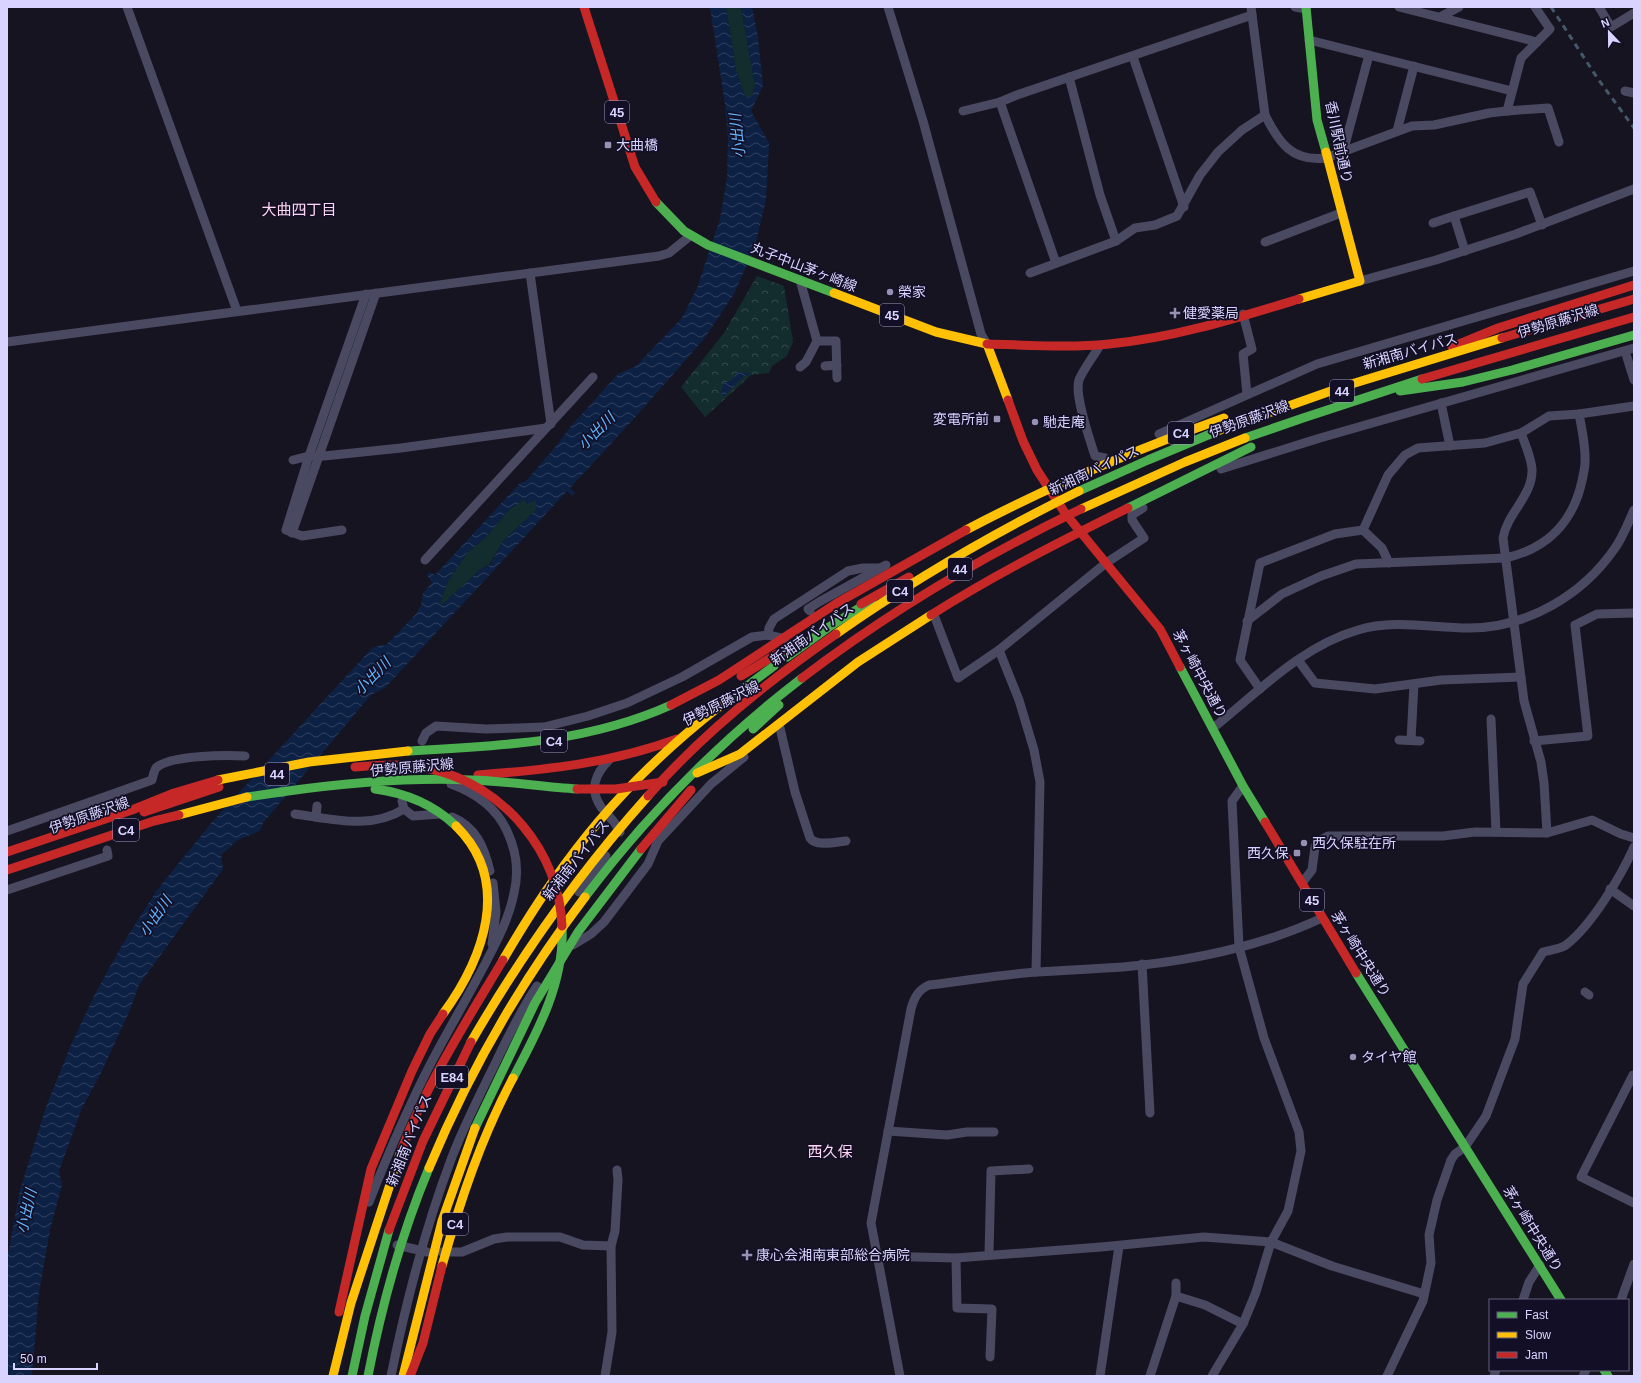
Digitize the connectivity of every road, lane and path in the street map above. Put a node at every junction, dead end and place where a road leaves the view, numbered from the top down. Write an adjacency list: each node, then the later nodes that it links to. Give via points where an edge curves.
1 (127, 7): 49 (street)
2 (584, 7): 34 (main road, 丸子中山茅ヶ崎線 / 45, via 635,167 662,211)
3 (888, 7): 56 (street, via 923,121 980,334)
4 (1295, 7): 9 (street)
5 (1399, 7): 12 (street)
6 (1459, 7): 12 (street)
7 (1535, 7): 14 (street, via 1550,29)
8 (1599, 7): 11 (street, via 1611,27)
9 (1306, 8): 13 (main road, 香川駅前通り)
10 (1251, 11): 16 (street); 23 (street)
11 (1634, 13)
12 (1440, 18): 14 (street)
13 (1309, 40): 15 (street); 27 (main road, 香川駅前通り, via 1318,120)
14 (1537, 42): 19 (street, via 1521,58)
15 (1369, 55): 17 (street); 26 (street)
16 (1133, 57): 18 (street); 29 (street)
17 (1414, 66): 19 (street); 24 (street)
18 (1069, 78): 20 (street); 35 (street, via 1100,195)
19 (1512, 91): 22 (street)
20 (1000, 102): 21 (street); 38 (street)
21 (963, 111)
22 (1507, 111): 24 (street, via 1434,125 1412,126); 25 (street, via 1548,108)
23 (1265, 115): 27 (street, via 1273,132 1285,147 1300,156 1316,160); 29 (street, via 1242,130 1218,152 1200,176)
24 (1397, 131): 26 (street)
25 (1559, 142)
26 (1343, 152): 27 (street)
27 (1326, 158): 30 (main road, 香川駅前通り)
28 (1634, 189): 33 (street)
29 (1184, 207): 35 (street, via 1177,216 1155,225 1135,228)
30 (1341, 213): 36 (street); 43 (main road, 香川駅前通り)
31 (1454, 216): 32 (street); 33 (street, via 1530,192); 37 (street)
32 (1433, 223)
33 (1542, 225): 37 (street)
34 (692, 238): 40 (street, via 659,256); 42 (main road, 丸子中山茅ヶ崎線 / 45)
35 (1116, 241): 38 (street)
36 (1265, 242)
37 (1466, 251): 43 (street)
38 (1056, 263): 41 (street)
39 (1634, 271): 67 (street, via 1317,364)
40 (530, 273): 45 (street); 74 (street)
41 (1030, 273)
42 (800, 280): 54 (street); 56 (main road, 丸子中山茅ヶ崎線 / 45, via 936,332)
43 (1360, 281): 51 (main road, 丸子中山茅ヶ崎線)
44 (1634, 285): 66 (main road, via 1498,328)
45 (376, 293): 46 (street); 79 (street)
46 (366, 294): 49 (street); 78 (street)
47 (1634, 299): 59 (main road, 新湘南バイパス / C4, bridge)
48 (1634, 303): 66 (main road, 伊勢原藤沢線 / 44)
49 (237, 311): 55 (street)
50 (1634, 313): 68 (main road, 伊勢原藤沢線 / 44)
51 (1243, 314): 57 (main road, 丸子中山茅ヶ崎線, via 1166,335); 67 (street, via 1252,349 1243,354)
52 (1634, 317): 68 (main road, C4, bridge)
53 (1634, 335): 68 (main road, via 1463,382)
54 (817, 341): 60 (street, via 836,341); 62 (street, via 806,362)
55 (7, 342)
56 (987, 344): 57 (main road, 丸子中山茅ヶ崎線); 84 (main road, 45, via 1023,441)
57 (1100, 345): 80 (street, via 1079,380 1078,391 1086,430 1095,456)
58 (1629, 349): 65 (street); 69 (street)
59 (1440, 357): 71 (main road, C4, bridge, via 1399,364); 131 (main road, 新湘南バイパス / C4, bridge, via 1342,386 1215,432 1123,471 1005,529 889,597 774,678 680,761)
60 (837, 365): 61 (street); 64 (street)
61 (825, 366)
62 (800, 367)
63 (592, 376): 74 (street)
64 (837, 378)
65 (1634, 380)
66 (1346, 390): 83 (main road, 伊勢原藤沢線 / 44, via 1217,436)
67 (1247, 394): 80 (street)
68 (1348, 401): 77 (main road, 伊勢原藤沢線 / 44); 127 (main road, C4, bridge, via 1188,477 1053,545 964,594 858,662 740,754 698,772 652,785 604,789 436,780 341,784); 133 (main road, C4, bridge, via 1230,444 1133,485 1043,528 955,576 843,649 763,710 713,754)
69 (1441, 403): 76 (street); 82 (street)
70 (1634, 406): 72 (street)
71 (1244, 411)
72 (1579, 414): 75 (street, via 1549,416); 93 (street, via 1586,463 1579,496 1567,520 1538,546 1521,555)
73 (1230, 416): 129 (main road, C4, bridge, via 1126,455 1006,511 889,571 823,610 745,665 690,697 633,721 603,731 538,744 385,752 277,767 175,793)
74 (548, 426): 79 (street, via 401,448); 94 (street)
75 (1522, 433): 76 (street, via 1485,443); 93 (street, via 1530,460 1531,478 1525,496 1506,524 1503,538)
76 (1450, 446): 90 (street, via 1418,448 1405,455 1388,475)
77 (1210, 448): 82 (street); 87 (main road, 伊勢原藤沢線 / 44)
78 (309, 456): 79 (street); 81 (street); 91 (street, via 286,530)
79 (320, 456): 91 (street)
80 (1105, 458): 83 (street)
81 (292, 460)
82 (1219, 469): 96 (street, via 1135,512 1132,520 1144,538)
83 (1114, 479): 84 (main road, 伊勢原藤沢線 / 44)
84 (1060, 504): 87 (main road, 茅ヶ崎中央通り / 45); 92 (main road, 伊勢原藤沢線 / 44)
85 (995, 509): 88 (street)
86 (1634, 510): 103 (street, via 1615,548 1580,587 1538,613)
87 (1066, 513): 96 (main road, 茅ヶ崎中央通り / 45); 99 (main road, 伊勢原藤沢線 / 44)
88 (980, 517): 92 (street); 97 (street)
89 (342, 530): 91 (street, via 302,536)
90 (1363, 530): 95 (street, via 1382,548); 104 (street, via 1335,534 1260,563)
91 (292, 533)
92 (989, 536): 98 (main road, 伊勢原藤沢線 / 44)
93 (1506, 558): 95 (street); 103 (street)
94 (425, 560)
95 (1389, 563): 104 (street, via 1356,564 1321,576 1282,594)
96 (1106, 564): 107 (street); 116 (main road, 茅ヶ崎中央通り / 45, via 1160,629)
97 (880, 568): 100 (street, via 819,602 808,609); 105 (street, via 848,571 774,619)
98 (914, 574): 106 (main road, 伊勢原藤沢線 / 44); 184 (main road, bridge, via 829,627 750,682 672,746 614,803 561,869 515,937 432,1080 412,1126 360,1277)
99 (952, 574): 102 (street, via 962,596); 108 (main road, 伊勢原藤沢線 / 44)
100 (810, 611)
101 (1634, 613): 121 (street, via 1597,614 1575,625 1588,736)
102 (934, 615): 107 (street, via 958,678); 115 (street, via 851,670)
103 (1514, 621): 109 (street, via 1492,627 1469,628 1408,623 1382,625 1336,637); 110 (street)
104 (1247, 622): 112 (street, via 1240,660)
105 (768, 635): 106 (street); 114 (street, via 752,637 682,678 627,703)
106 (798, 641): 122 (main road, 伊勢原藤沢線 / 44, via 695,701 638,725 573,743)
107 (999, 650): 154 (street, via 1019,700 1034,750 1040,782)
108 (831, 653): 124 (main road, 伊勢原藤沢線 / 44, via 767,696 713,724 652,750); 188 (main road, bridge, via 692,789 636,855 578,932 535,1003 472,1135 442,1221)
109 (1298, 660): 111 (street, via 1315,683 1375,689); 112 (street)
110 (1520, 677): 111 (street, via 1441,680); 121 (street)
111 (1414, 684): 118 (street)
112 (1260, 689): 116 (street)
113 (1491, 718): 135 (street)
114 (544, 727): 119 (street, via 486,729 436,726); 122 (street)
115 (780, 728): 138 (street, via 795,792 812,842); 151 (street, via 711,784 658,841 648,864 604,922 591,934)
116 (1213, 728): 126 (main road, 茅ヶ崎中央通り / 45)
117 (1398, 740): 118 (street)
118 (1410, 740): 120 (street)
119 (422, 741)
120 (1420, 741)
121 (1534, 741): 136 (street, via 1544,783)
122 (511, 751): 142 (main road, 伊勢原藤沢線 / 44, via 388,757 329,764 226,785)
123 (246, 756): 134 (street, via 183,758 158,766 152,780 92,806)
124 (609, 760): 125 (main road, 伊勢原藤沢線 / 44, via 541,770); 151 (street, via 599,770 595,782 596,798 616,823 620,832 618,840 557,923)
125 (431, 779): 144 (main road, 伊勢原藤沢線 / 44, via 378,783 197,816 137,832); 152 (street, via 478,796 504,823 512,842 516,859 515,893)
126 (1243, 786): 145 (main road, 茅ヶ崎中央通り / 45); 150 (street, via 1232,801)
127 (280, 792): 143 (main road, C4, bridge, via 175,814); 183 (main road, C4, bridge, via 376,789 394,791 429,804 454,823 472,845 488,892 488,915 480,950 460,989 426,1040 373,1162)
128 (317, 806): 132 (street)
129 (130, 811): 141 (main road, C4, bridge); 189 (main road, C4, bridge, via 242,783 300,773 376,765 409,766 440,771 483,789 524,824 536,839 550,865 560,897 562,915 563,947 558,975 542,1021 481,1144 449,1243 420,1356)
130 (295, 814): 132 (street)
131 (629, 816): 185 (main road, 新湘南バイパス / E84, bridge, via 553,911 520,960 448,1084 421,1144 388,1234 360,1331)
132 (316, 817): 152 (street, via 354,822 380,820 392,817 403,805 413,816 437,813 463,822 479,840 491,872 496,904)
133 (642, 828): 186 (main road, E84, bridge, via 544,954 457,1104 408,1224 381,1315)
134 (7, 831)
135 (1496, 832): 136 (street); 145 (street, via 1436,836 1328,836 1317,842 1312,870)
136 (1547, 833): 137 (street, via 1592,820)
137 (1634, 838)
138 (846, 841)
139 (1634, 847): 146 (street)
140 (107, 850): 147 (street, via 108,856)
141 (7, 852)
142 (7, 858)
143 (7, 870)
144 (7, 876)
145 (1302, 883): 149 (main road, 茅ヶ崎中央通り / 45)
146 (1610, 889): 148 (street); 161 (street, via 1579,933 1565,946 1543,952 1523,984 1515,1039 1486,1116)
147 (7, 890)
148 (1634, 906)
149 (1322, 918): 150 (street, via 1300,928); 161 (main road, 茅ヶ崎中央通り / 45)
150 (1239, 947): 153 (street); 166 (street, via 1264,1038 1299,1132 1301,1151 1288,1212)
151 (557, 952): 156 (street)
152 (491, 953): 155 (street)
153 (1142, 964): 154 (street); 158 (street)
154 (1036, 972): 159 (street, via 922,988 911,1009)
155 (461, 1010): 156 (street); 165 (street, via 399,1128)
156 (508, 1037): 169 (street, via 452,1156)
157 (1633, 1075): 164 (street, via 1581,1177)
158 (1150, 1113)
159 (888, 1131): 160 (street, via 947,1135); 171 (street, via 871,1223)
160 (994, 1132)
161 (1465, 1147): 174 (main road, 茅ヶ崎中央通り / 45); 176 (street, via 1450,1160 1437,1200 1429,1235 1431,1263)
162 (1029, 1169): 170 (street, via 991,1171)
163 (617, 1170): 167 (street, via 615,1231)
164 (1634, 1203)
165 (358, 1233): 169 (street); 183 (street)
166 (1271, 1242): 168 (street, via 1204,1237); 176 (street, via 1332,1266); 181 (street)
167 (611, 1246): 169 (street, via 583,1245 560,1237 507,1237 494,1239 462,1252); 190 (street, via 612,1332)
168 (1119, 1246): 170 (street); 192 (street)
169 (421, 1252): 187 (street)
170 (989, 1254): 172 (street)
171 (876, 1256): 172 (street); 191 (street)
172 (956, 1258): 182 (street, via 957,1308 992,1309)
173 (1634, 1264): 180 (street)
174 (1540, 1265): 178 (street); 179 (main road, 茅ヶ崎中央通り / 45)
175 (1176, 1283): 177 (street)
176 (1424, 1294): 195 (street)
177 (1176, 1296): 181 (street, via 1205,1305); 193 (street)
178 (1523, 1299)
179 (1560, 1299)
180 (1621, 1299)
181 (1243, 1324): 194 (street)
182 (990, 1357)
183 (326, 1376)
184 (332, 1376)
185 (352, 1376)
186 (368, 1376)
187 (391, 1376)
188 (403, 1376)
189 (410, 1376)
190 (605, 1376)
191 (900, 1376)
192 (1100, 1376)
193 (1150, 1376)
194 (1212, 1376)
195 (1387, 1376)

